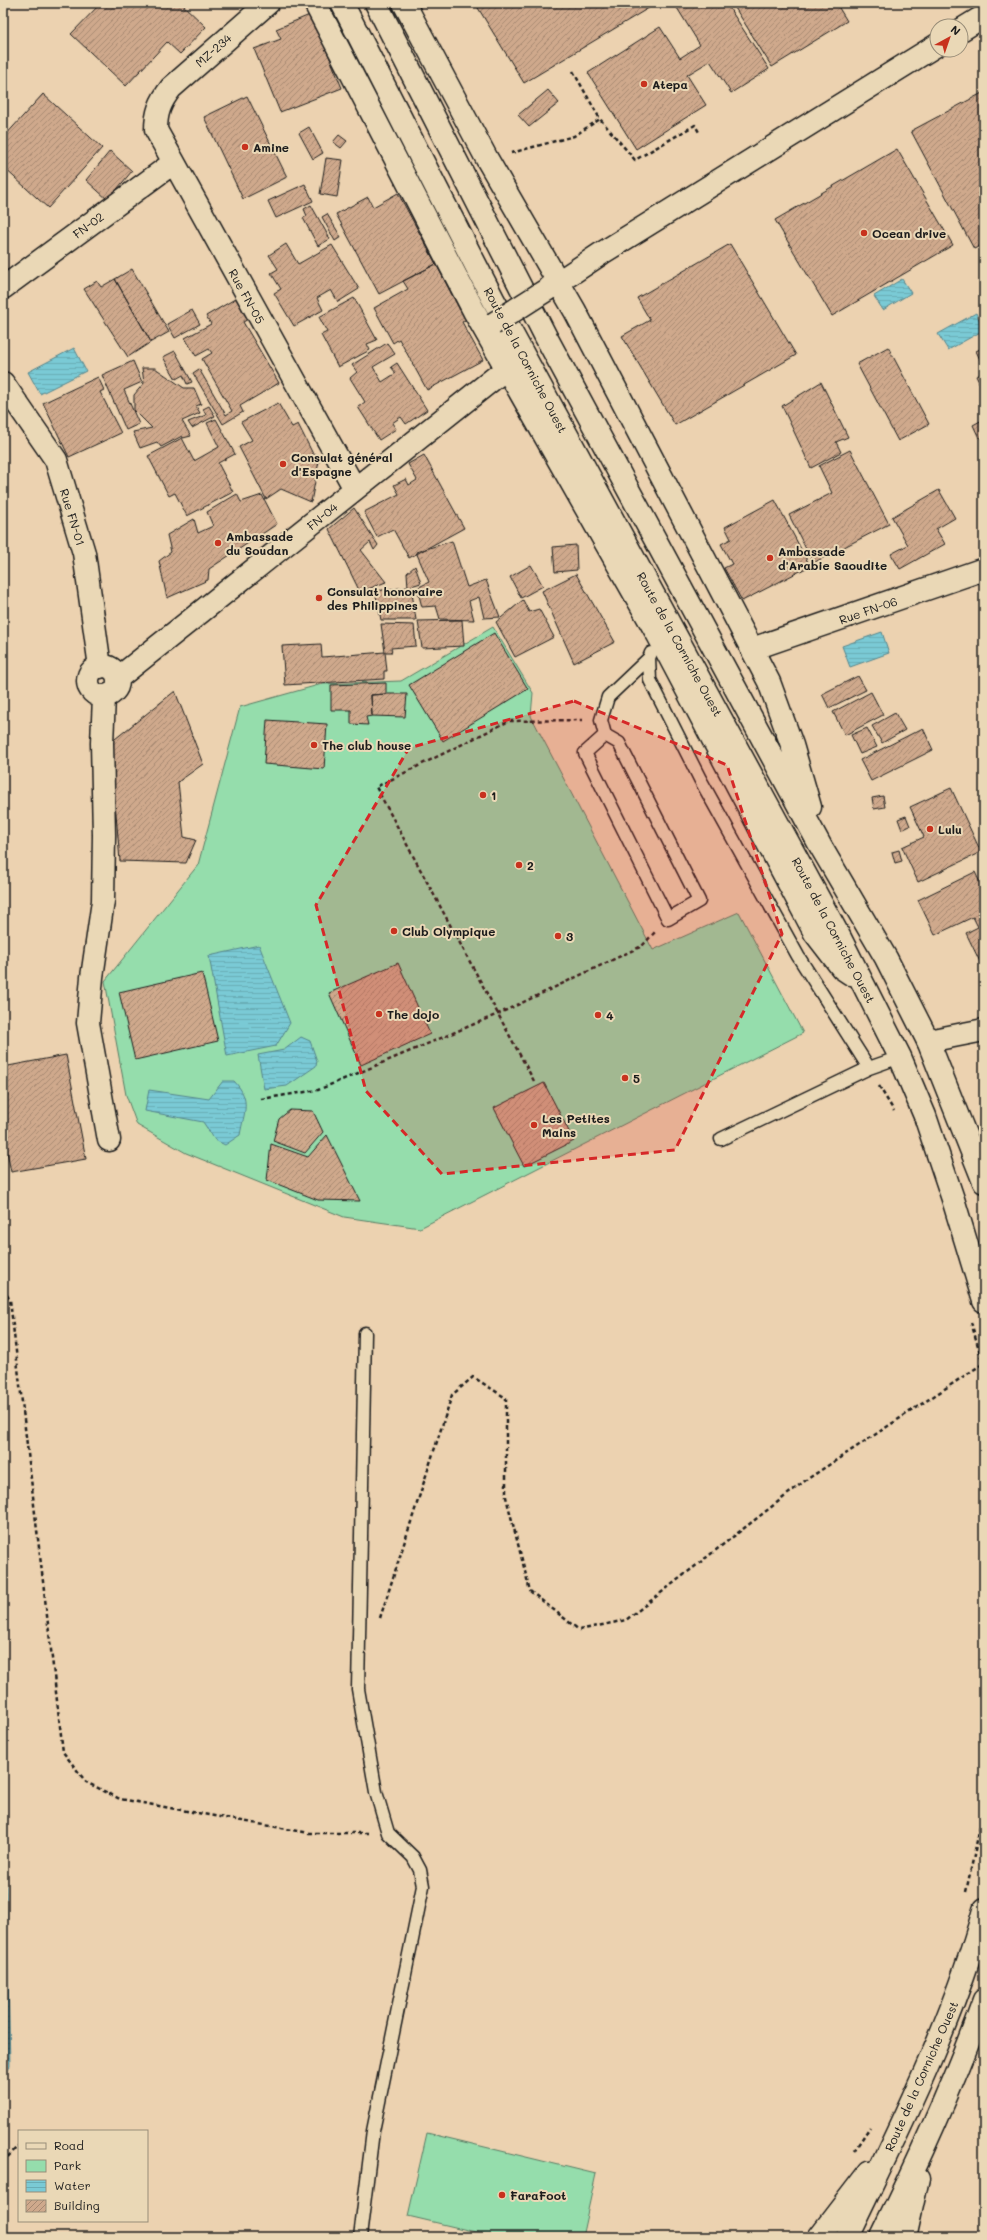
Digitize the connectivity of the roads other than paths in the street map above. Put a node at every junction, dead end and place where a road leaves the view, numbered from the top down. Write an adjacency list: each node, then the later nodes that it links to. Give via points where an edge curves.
1 (268, 3): 9 (main road, MZ-234, via 170,88)
2 (315, 3): 13 (main road, via 384,139)
3 (342, 3): 26 (main road, Route de la Corniche Ouest, via 507,326)
4 (376, 3): 25 (main road, via 517,283)
5 (404, 3): 11 (main road)
6 (984, 16): 7 (main road)
7 (969, 25)
8 (929, 50): 11 (main road, via 602,253)
9 (162, 100): 10 (main road, Rue FN-05, via 156,116 156,130)
10 (173, 164): 12 (main road, FN-02); 16 (main road, Rue FN-05)
11 (554, 286): 13 (main road, bridge); 19 (main road)
12 (3, 288)
13 (489, 327): 14 (main road)
14 (507, 368): 16 (main road, FN-04); 18 (main road)
15 (3, 383): 21 (main road, Rue FN-01, via 56,460 84,553)
16 (355, 489): 22 (main road, FN-04)
17 (984, 569): 19 (main road, Rue FN-06)
18 (658, 635): 20 (lane); 26 (main road, via 815,933 842,968)
19 (752, 649): 25 (main road, via 769,682 792,745)
20 (649, 658): 24 (lane, via 608,697 601,720); 30 (lane, via 650,680 700,779 798,956)
21 (100, 666): 22 (main road, via 109,667); 23 (main road, via 89,675 88,684 93,693)
22 (118, 678): 23 (main road, via 115,690)
23 (104, 697): 32 (main road, via 103,902 88,1023)
24 (605, 735): 24 (lane, via 585,753 668,919 699,901 619,743)
25 (821, 847): 28 (main road, via 886,958)
26 (863, 982): 29 (main road, Route de la Corniche Ouest)
27 (984, 1030): 28 (main road)
28 (928, 1041): 33 (main road)
29 (900, 1057): 30 (lane); 34 (main road, Route de la Corniche Ouest, via 925,1116)
30 (869, 1068): 31 (lane)
31 (721, 1139)
32 (109, 1140)
33 (984, 1182)
34 (984, 1301)
35 (365, 1333): 41 (lane, via 358,1689 376,1792 388,1833 412,1857 420,1870 423,1886 373,2131)
36 (984, 1910): 38 (main road, Route de la Corniche Ouest, via 957,1994 929,2063)
37 (982, 2012): 39 (main road)
38 (888, 2150): 42 (main road); 43 (main road, Route de la Corniche Ouest)
39 (924, 2150): 40 (main road); 44 (main road)
40 (911, 2235)
41 (360, 2237)
42 (819, 2237)
43 (847, 2237)
44 (880, 2237)

